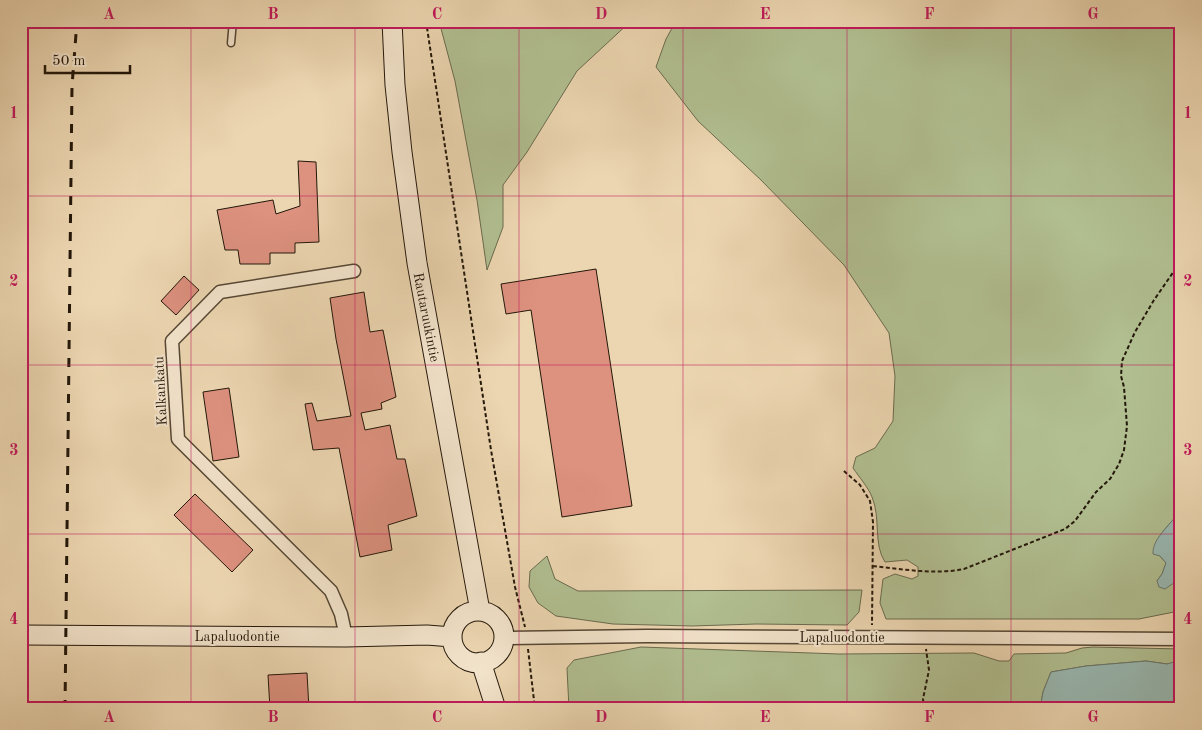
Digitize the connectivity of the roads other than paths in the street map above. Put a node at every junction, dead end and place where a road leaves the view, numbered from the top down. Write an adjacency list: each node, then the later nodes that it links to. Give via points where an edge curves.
1 (233, 21): 3 (lane)
2 (392, 21): 5 (main road, Rautaruukintie, via 400,142 418,263)
3 (231, 43)
4 (354, 271): 7 (street, Kalkankatu, via 220,292 172,341 178,439 331,591)
5 (480, 611): 8 (main road, via 464,615 458,621); 9 (main road, via 495,617 504,630)
6 (21, 636): 7 (main road, Lapaluodontie)
7 (346, 637): 8 (main road, Lapaluodontie, via 427,635)
8 (452, 638): 11 (main road, via 458,653 465,659)
9 (504, 638): 10 (street, Lapaluodontie); 11 (main road, via 497,654)
10 (1181, 640)
11 (481, 662): 12 (main road)
12 (496, 709)

